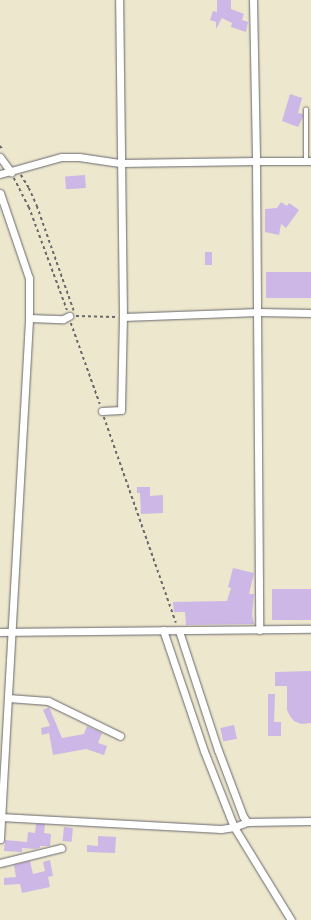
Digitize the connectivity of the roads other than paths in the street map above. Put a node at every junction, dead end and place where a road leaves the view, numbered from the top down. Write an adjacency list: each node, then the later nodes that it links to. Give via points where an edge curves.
1 (119, 0): 7 (street)
2 (253, 0): 5 (street)
3 (306, 110): 6 (lane)
4 (2, 155): 8 (street)
5 (256, 161): 6 (street); 7 (street); 11 (street)
6 (309, 161)
7 (120, 163): 8 (street, via 61,157); 14 (street)
8 (14, 171): 9 (street)
9 (0, 174)
10 (0, 193): 15 (street, via 29,278)
11 (258, 312): 12 (street); 14 (street); 19 (street)
12 (311, 313)
13 (69, 316): 15 (street, via 63,319)
14 (124, 317): 16 (street, via 121,410)
15 (29, 318): 22 (street)
16 (102, 411)
17 (311, 629): 19 (street)
18 (163, 630): 20 (street); 22 (street); 28 (street, via 204,751)
19 (259, 630): 20 (street)
20 (179, 631): 27 (street, via 218,750)
21 (0, 632): 22 (street)
22 (11, 632): 23 (street)
23 (8, 698): 24 (street, via 48,701); 25 (street)
24 (120, 736)
25 (1, 817): 28 (street); 29 (street)
26 (311, 821): 27 (street)
27 (247, 822): 28 (street)
28 (234, 827): 32 (street)
29 (0, 839)
30 (61, 848): 31 (street)
31 (0, 863)
32 (291, 920)

